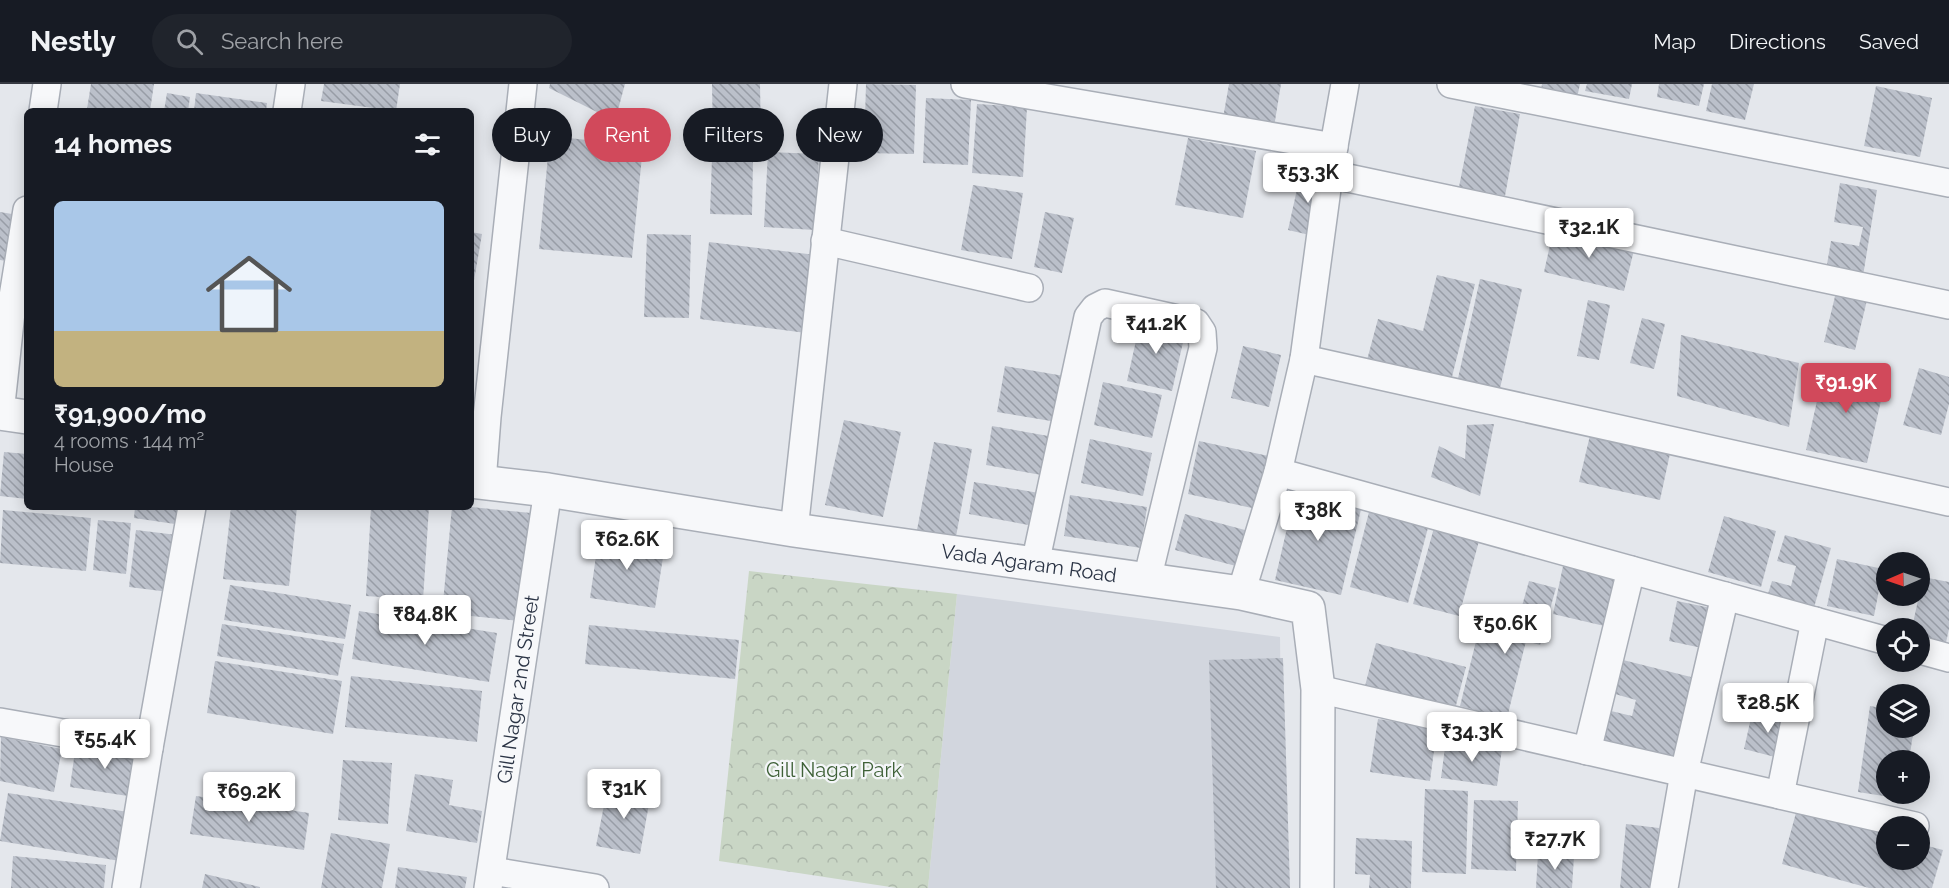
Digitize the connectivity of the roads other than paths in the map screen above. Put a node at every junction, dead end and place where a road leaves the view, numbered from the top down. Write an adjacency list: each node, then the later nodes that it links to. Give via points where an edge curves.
1 (47, 84): 8 (street)
2 (291, 84): 9 (street)
3 (522, 84): 21 (street)
4 (843, 84): 14 (street)
5 (965, 84): 10 (street)
6 (1345, 84): 10 (street)
7 (1451, 84): 12 (street)
8 (43, 108)
9 (287, 108)
10 (1334, 147): 11 (street)
11 (1329, 174): 16 (street); 17 (street)
12 (1949, 183)
13 (24, 229): 18 (street)
14 (825, 241): 15 (street); 25 (street)
15 (1029, 288)
16 (1949, 305)
17 (1304, 359): 20 (street); 23 (street)
18 (0, 413): 19 (street)
19 (24, 417)
20 (1278, 472): 27 (street); 29 (street)
21 (477, 481): 22 (street, Vada Agaram Road)
22 (548, 490): 25 (street, Vada Agaram Road); 42 (street, Gill Nagar 2nd Street)
23 (1949, 502)
24 (191, 510): 37 (street)
25 (794, 531): 26 (street, Vada Agaram Road)
26 (1035, 564): 28 (street, Vada Agaram Road); 28 (street, via 1088,317 1105,303 1196,323 1202,332 1203,348)
27 (1631, 570): 30 (street); 38 (street)
28 (1147, 580): 29 (street, Vada Agaram Road)
29 (1241, 593): 35 (street, Vada Agaram Road, via 1308,608)
30 (1725, 596): 31 (street); 39 (street)
31 (1815, 621): 32 (street); 40 (street)
32 (1876, 638)
33 (1930, 653): 34 (street)
34 (1949, 658)
35 (1318, 689): 38 (street); 45 (street, Vada Agaram Road)
36 (0, 723): 37 (street)
37 (148, 748): 43 (street)
38 (1587, 751): 39 (street)
39 (1684, 773): 40 (street); 46 (street)
40 (1779, 795): 41 (street)
41 (1876, 817)
42 (490, 879): 44 (street)
43 (126, 888)
44 (595, 888)
45 (1317, 888)
46 (1664, 888)

